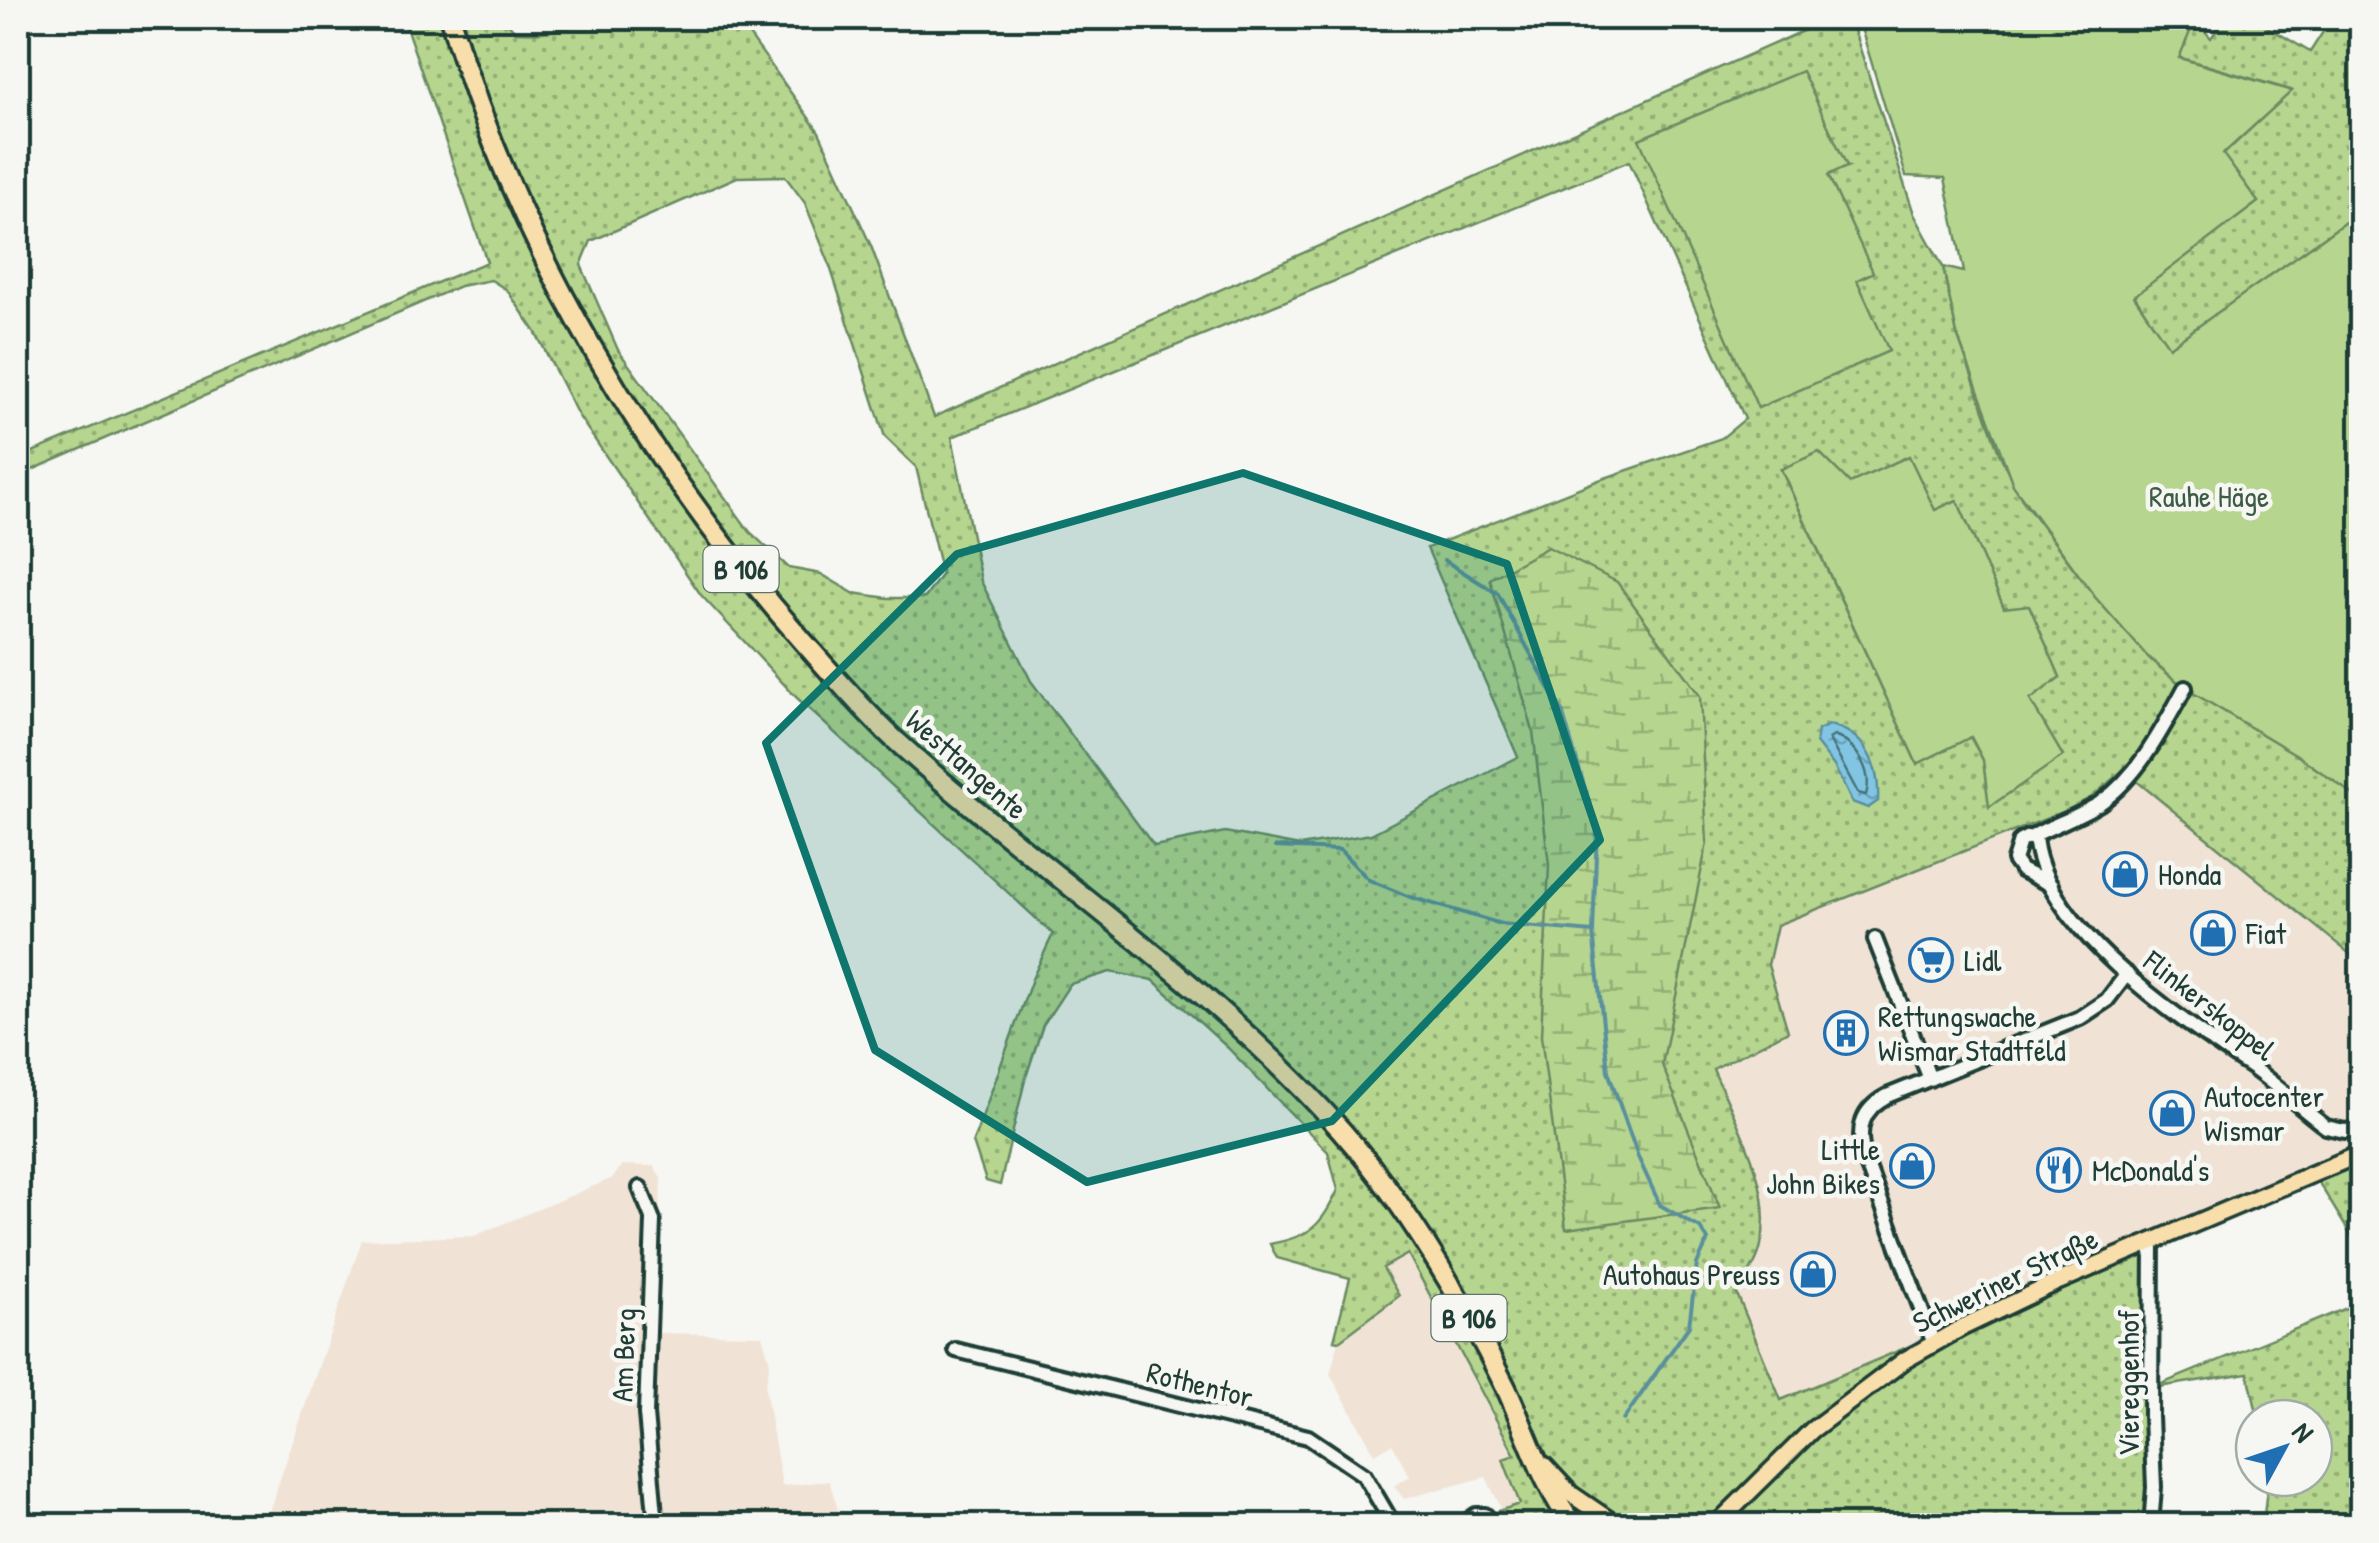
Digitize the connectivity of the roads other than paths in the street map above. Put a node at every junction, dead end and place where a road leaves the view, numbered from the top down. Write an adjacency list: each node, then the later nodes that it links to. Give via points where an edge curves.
1 (450, 18): 14 (highway, Westtangente / B 106, via 548,266 598,360 701,518 888,734 1200,992 1335,1124 1450,1284)
2 (2185, 688): 3 (street, via 2122,783)
3 (2034, 840): 4 (street, Flinkerskoppel); 4 (street, Flinkerskoppel, via 2020,841 2014,860)
4 (2052, 886): 6 (street, Flinkerskoppel, via 2072,921)
5 (1874, 939): 7 (street)
6 (2128, 974): 7 (street, via 2080,1018); 8 (street, Flinkerskoppel, via 2326,1127)
7 (1930, 1078): 12 (street, via 1872,1106 1859,1136)
8 (2362, 1129)
9 (2362, 1153): 11 (main road, Schweriner Straße)
10 (640, 1188): 17 (street, Am Berg, via 653,1220 646,1414)
11 (2152, 1241): 12 (main road, Schweriner Straße); 25 (street, Viereggenhof)
12 (1934, 1344): 16 (main road, Schweriner Straße, via 1812,1430)
13 (956, 1350): 18 (street, Rothentor, via 1308,1436 1364,1475)
14 (1535, 1456): 15 (highway, Westtangente / B 106); 23 (main road, via 1571,1494)
15 (1543, 1477): 21 (highway, Westtangente / B 106); 22 (highway, Westtangente / B 106)
16 (1720, 1521): 24 (main road, Schweriner Straße)
17 (656, 1526)
18 (1394, 1526)
19 (1461, 1526): 20 (street, via 1485,1515)
20 (1496, 1526)
21 (1552, 1526)
22 (1574, 1526)
23 (1618, 1526)
24 (1704, 1526)
25 (2151, 1526)

